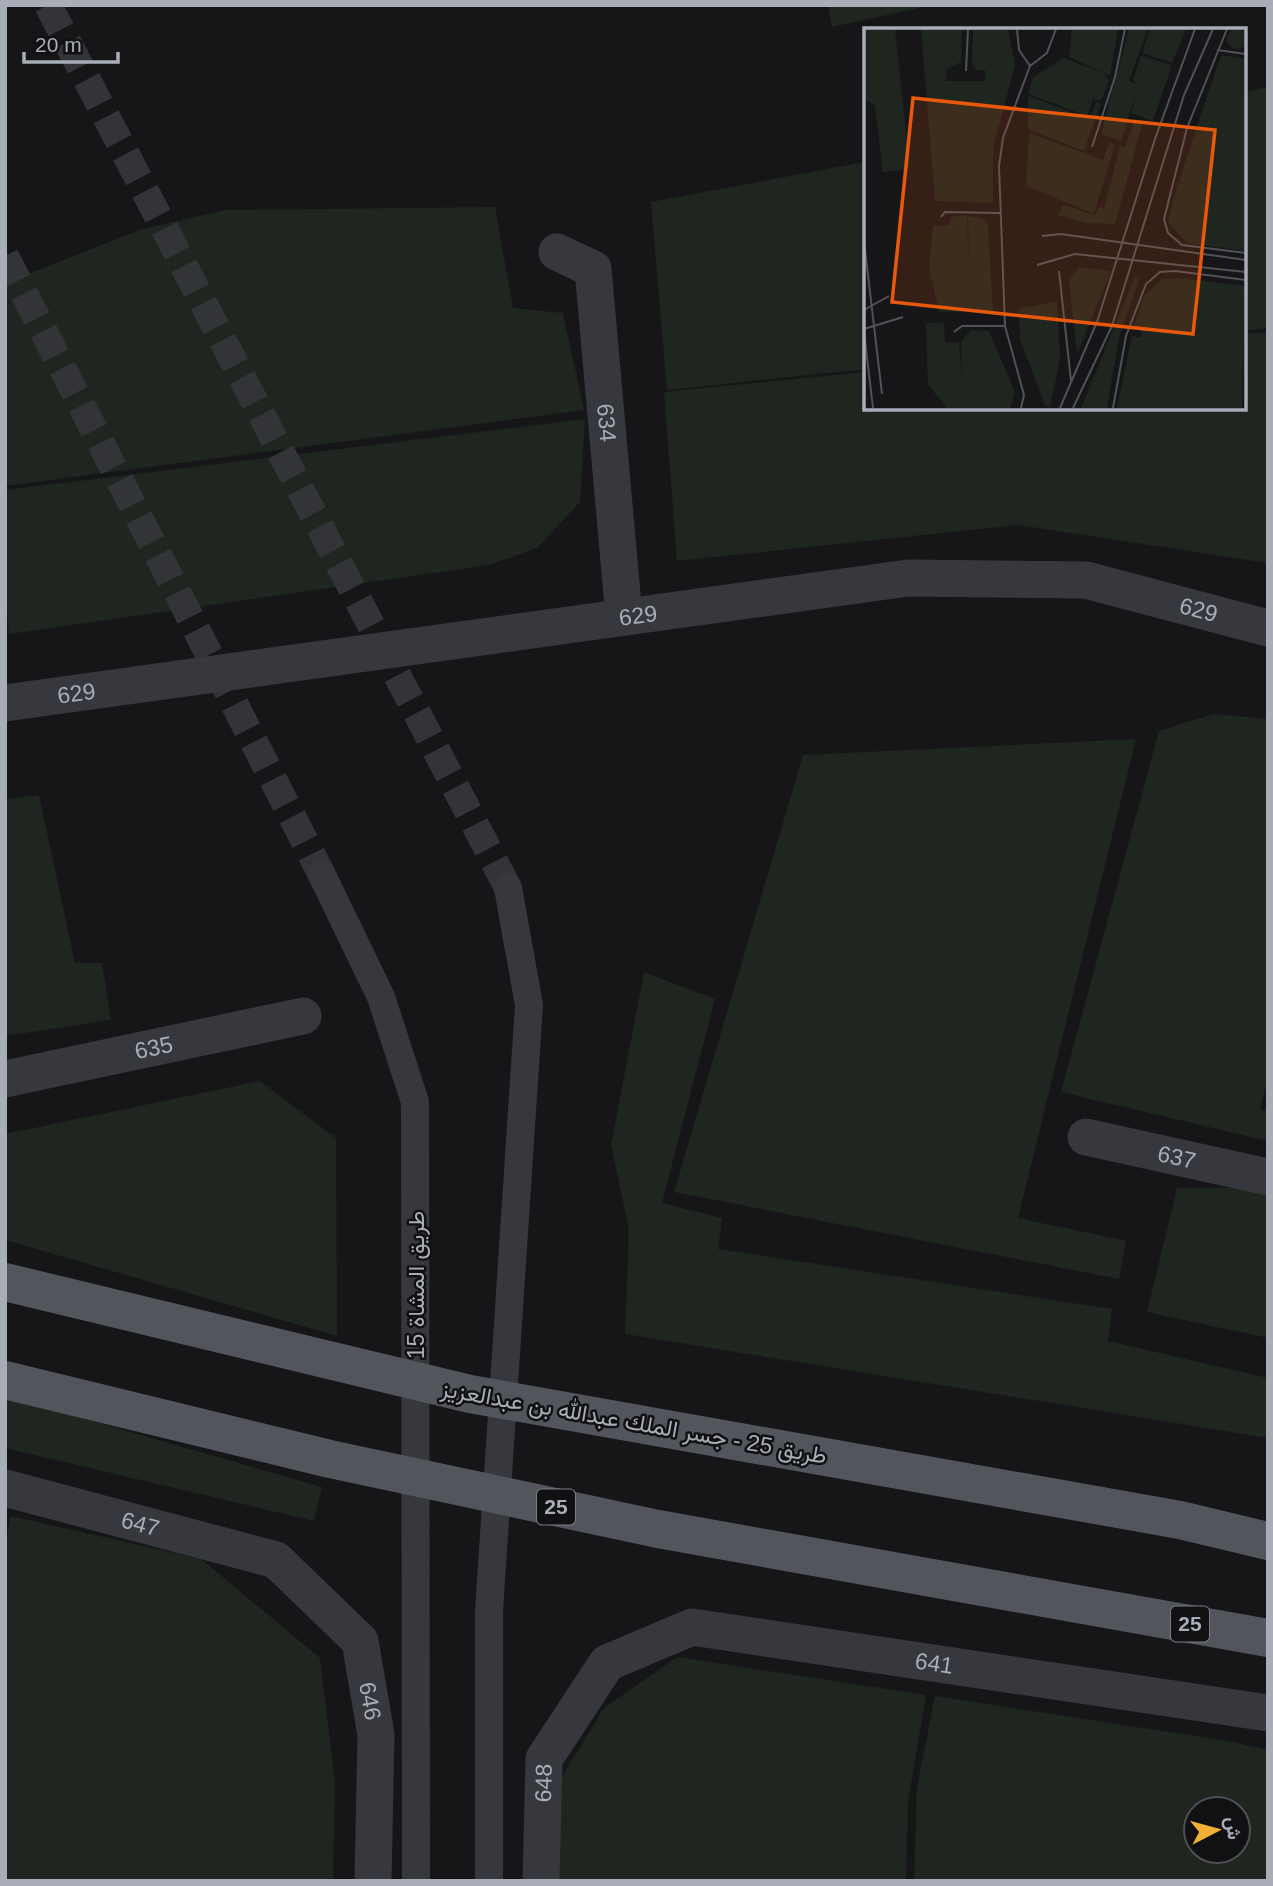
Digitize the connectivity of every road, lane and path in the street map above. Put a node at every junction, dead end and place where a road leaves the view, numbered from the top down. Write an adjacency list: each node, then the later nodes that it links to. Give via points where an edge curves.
1 (557, 252): 2 (street, 634, via 593,269)
2 (624, 617): 3 (street, 629, via 908,578 1086,580); 4 (street, 629)
3 (1268, 628)
4 (5, 703)
5 (322, 875): 20 (street, طريق المشاة 15, via 382,997 415,1102)
6 (508, 888): 21 (street, via 529,1005 489,1611)
7 (303, 1016): 8 (street, 635)
8 (5, 1079)
9 (1086, 1137): 10 (street, 637)
10 (1268, 1177)
11 (9, 1283): 14 (main road, طريق 25 - جسر الملك عبدالله بن عبدالعزيز, via 470,1394 1180,1520)
12 (5, 1380): 16 (main road, 25, via 330,1459 658,1530)
13 (5, 1488): 15 (street, 647)
14 (1268, 1541)
15 (276, 1560): 19 (street, 646, via 360,1641 376,1735)
16 (1268, 1638)
17 (607, 1663): 18 (street, 641, via 692,1627); 22 (street, 648, via 544,1759)
18 (1268, 1713)
19 (373, 1881)
20 (416, 1881)
21 (489, 1881)
22 (541, 1881)

